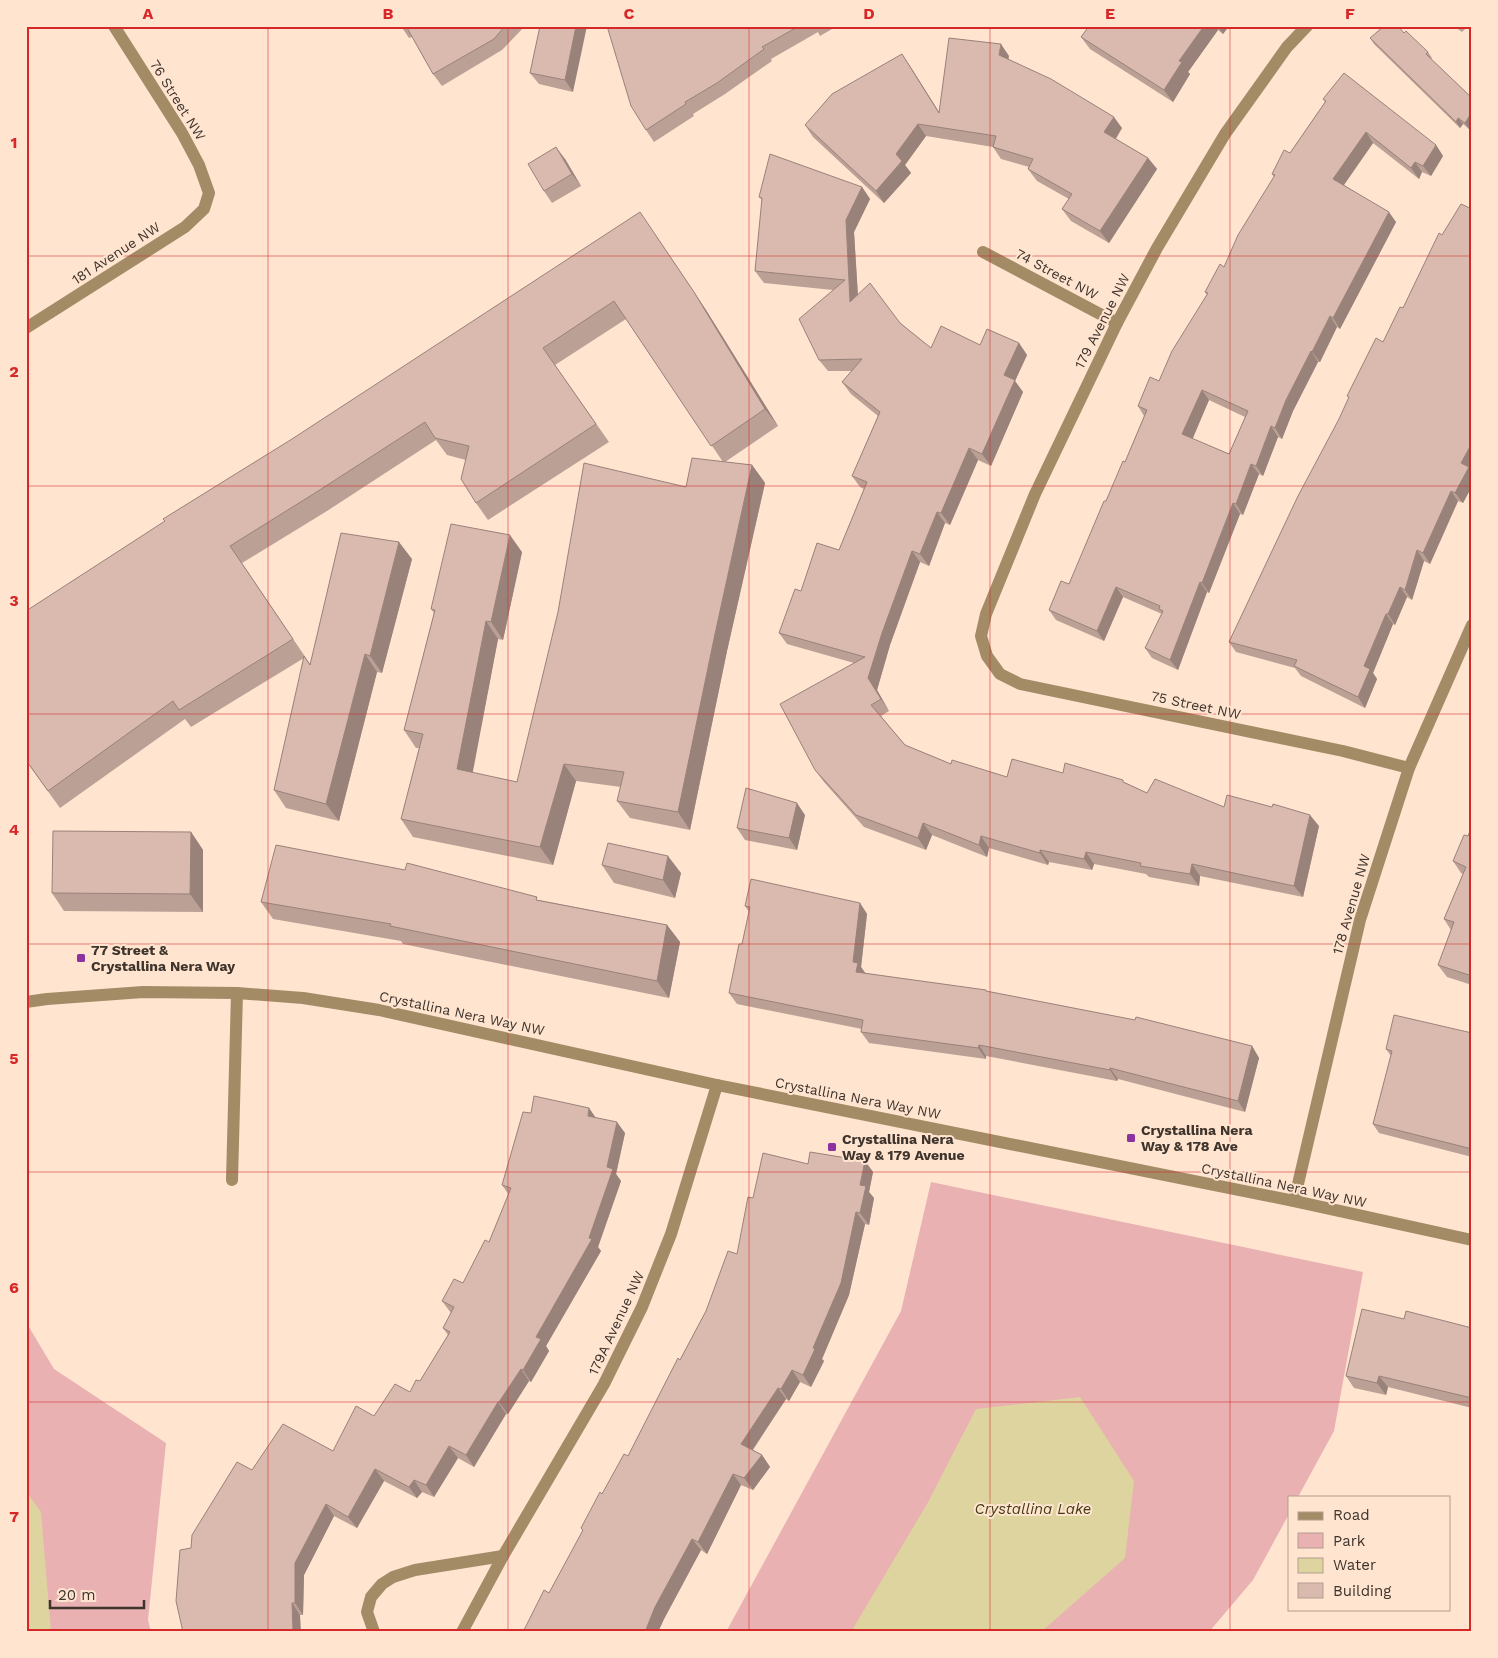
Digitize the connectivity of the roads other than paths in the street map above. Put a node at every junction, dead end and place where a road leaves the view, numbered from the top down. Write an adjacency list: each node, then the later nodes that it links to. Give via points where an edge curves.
1 (114, 26): 3 (street, 76 Street NW, via 182,133)
2 (1307, 26): 5 (street, 179 Avenue NW, via 1287,47 1224,134)
3 (209, 192): 6 (street, 181 Avenue NW, via 204,208 185,227)
4 (983, 252): 5 (street, 74 Street NW)
5 (1117, 323): 8 (street, 179 Avenue NW, via 1035,494 995,588 981,636)
6 (26, 328)
7 (1472, 625): 9 (street, 178 Avenue NW)
8 (987, 656): 9 (street, 75 Street NW, via 1000,674 1020,684 1343,751)
9 (1409, 768): 14 (street, 178 Avenue NW, via 1360,920)
10 (238, 993): 11 (street, Crystallina Nera Way NW, via 143,992); 12 (street, Crystallina Nera Way NW, via 303,998 379,1010); 13 (street)
11 (26, 1002)
12 (717, 1085): 14 (street, Crystallina Nera Way NW); 16 (street, 179A Avenue NW, via 671,1234 642,1307 604,1384)
13 (232, 1180)
14 (1294, 1202): 15 (street, Crystallina Nera Way NW)
15 (1472, 1240)
16 (503, 1556): 17 (street, via 415,1570 393,1577 382,1584 372,1598 368,1612); 18 (street, 179A Avenue NW)
17 (374, 1632)
18 (462, 1632)

